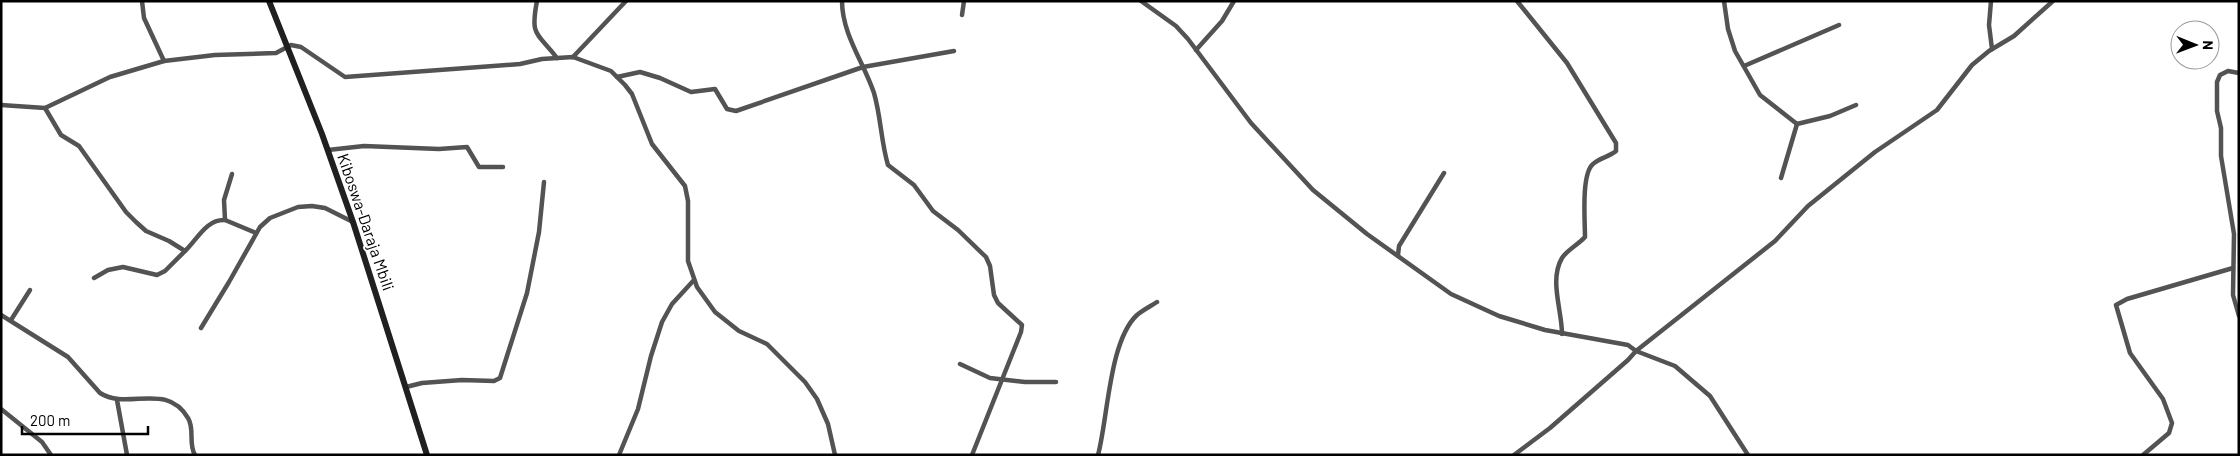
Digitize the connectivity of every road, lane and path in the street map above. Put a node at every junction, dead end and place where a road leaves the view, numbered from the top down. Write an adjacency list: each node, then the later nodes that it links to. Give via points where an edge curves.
1 (142, 1): 21 (street, via 144,18)
2 (269, 1): 15 (main road, Kiboswa-Daraja Mbili)
3 (537, 1): 20 (street, via 536,35)
4 (626, 1): 19 (street)
5 (842, 1): 23 (street, via 845,22)
6 (964, 1): 13 (street)
7 (1141, 1): 17 (street, via 1176,26)
8 (1234, 1): 17 (street, via 1222,21)
9 (1517, 1): 50 (street, via 1567,63 1616,143 1616,151 1592,164 1589,170 1585,236 1563,256 1558,268 1557,301)
10 (1724, 1): 22 (street, via 1728,29)
11 (1991, 1): 16 (street)
12 (2053, 1): 16 (street, via 2014,36)
13 (962, 15)
14 (1839, 25): 22 (street)
15 (288, 47): 20 (street, via 296,45 338,73 354,77); 21 (street, via 276,53); 30 (main road, Kiboswa-Daraja Mbili)
16 (1992, 49): 51 (street, via 1966,71 1937,110 1875,152 1808,206 1775,241)
17 (1196, 50): 40 (street, via 1251,123 1313,190)
18 (954, 51): 23 (street)
19 (573, 57): 20 (street); 25 (street)
20 (558, 58)
21 (164, 61): 28 (street, via 110,77)
22 (1744, 66): 29 (street, via 1760,95)
23 (863, 67): 25 (street, via 736,111 726,109 715,89 691,92 640,72); 53 (street, via 877,104 888,165 914,185 933,211 986,257 998,304 1022,325)
24 (2239, 73): 41 (street, via 2228,71 2220,75 2216,111 2234,234)
25 (617, 76): 43 (street, via 632,94 652,144 687,193 688,261)
26 (1, 105): 28 (street)
27 (1856, 105): 29 (street, via 1830,116)
28 (45, 108): 39 (street, via 61,135 79,146 126,212 146,231)
29 (1797, 124): 34 (street)
30 (328, 150): 31 (street, via 364,146 467,147 478,167); 37 (main road, Kiboswa-Daraja Mbili)
31 (502, 167)
32 (1444, 172): 40 (street, via 1399,246)
33 (232, 174): 36 (street, via 224,200)
34 (1781, 178)
35 (544, 182): 55 (street, via 539,232 527,294 500,378)
36 (225, 220): 38 (street); 39 (street, via 214,222 202,231)
37 (353, 222): 38 (street, via 325,208 305,206 270,218); 55 (main road, Kiboswa-Daraja Mbili)
38 (256, 233): 49 (street)
39 (185, 251): 42 (street, via 158,275 123,267 108,270)
40 (1398, 255): 50 (street, via 1451,294 1484,310)
41 (2233, 268): 47 (street, via 2233,295); 68 (street, via 2116,305 2130,353 2163,399 2172,422 2169,433)
42 (94, 278)
43 (694, 280): 62 (street, via 672,304 662,322 638,409); 63 (street, via 715,312 738,331 767,344 805,382 828,424)
44 (30, 290): 48 (street)
45 (1157, 302): 65 (street, via 1137,315 1124,333)
46 (1, 315): 48 (street)
47 (2239, 316)
48 (11, 320): 56 (street, via 68,357 100,393)
49 (201, 328)
50 (1562, 334): 51 (street, via 1628,345)
51 (1636, 351): 66 (street, via 1550,428); 67 (street, via 1675,366 1710,396)
52 (960, 364): 53 (street, via 990,378)
53 (1002, 378): 54 (street); 64 (street)
54 (1056, 382)
55 (406, 387): 61 (main road, Kiboswa-Daraja Mbili)
56 (117, 400): 59 (street); 60 (street, via 157,397 169,401 188,418)
57 (1, 409): 58 (street, via 42,442)
58 (51, 455)
59 (127, 455)
60 (195, 455)
61 (427, 455)
62 (619, 455)
63 (835, 455)
64 (972, 455)
65 (1098, 455)
66 (1514, 455)
67 (1748, 455)
68 (2144, 455)

